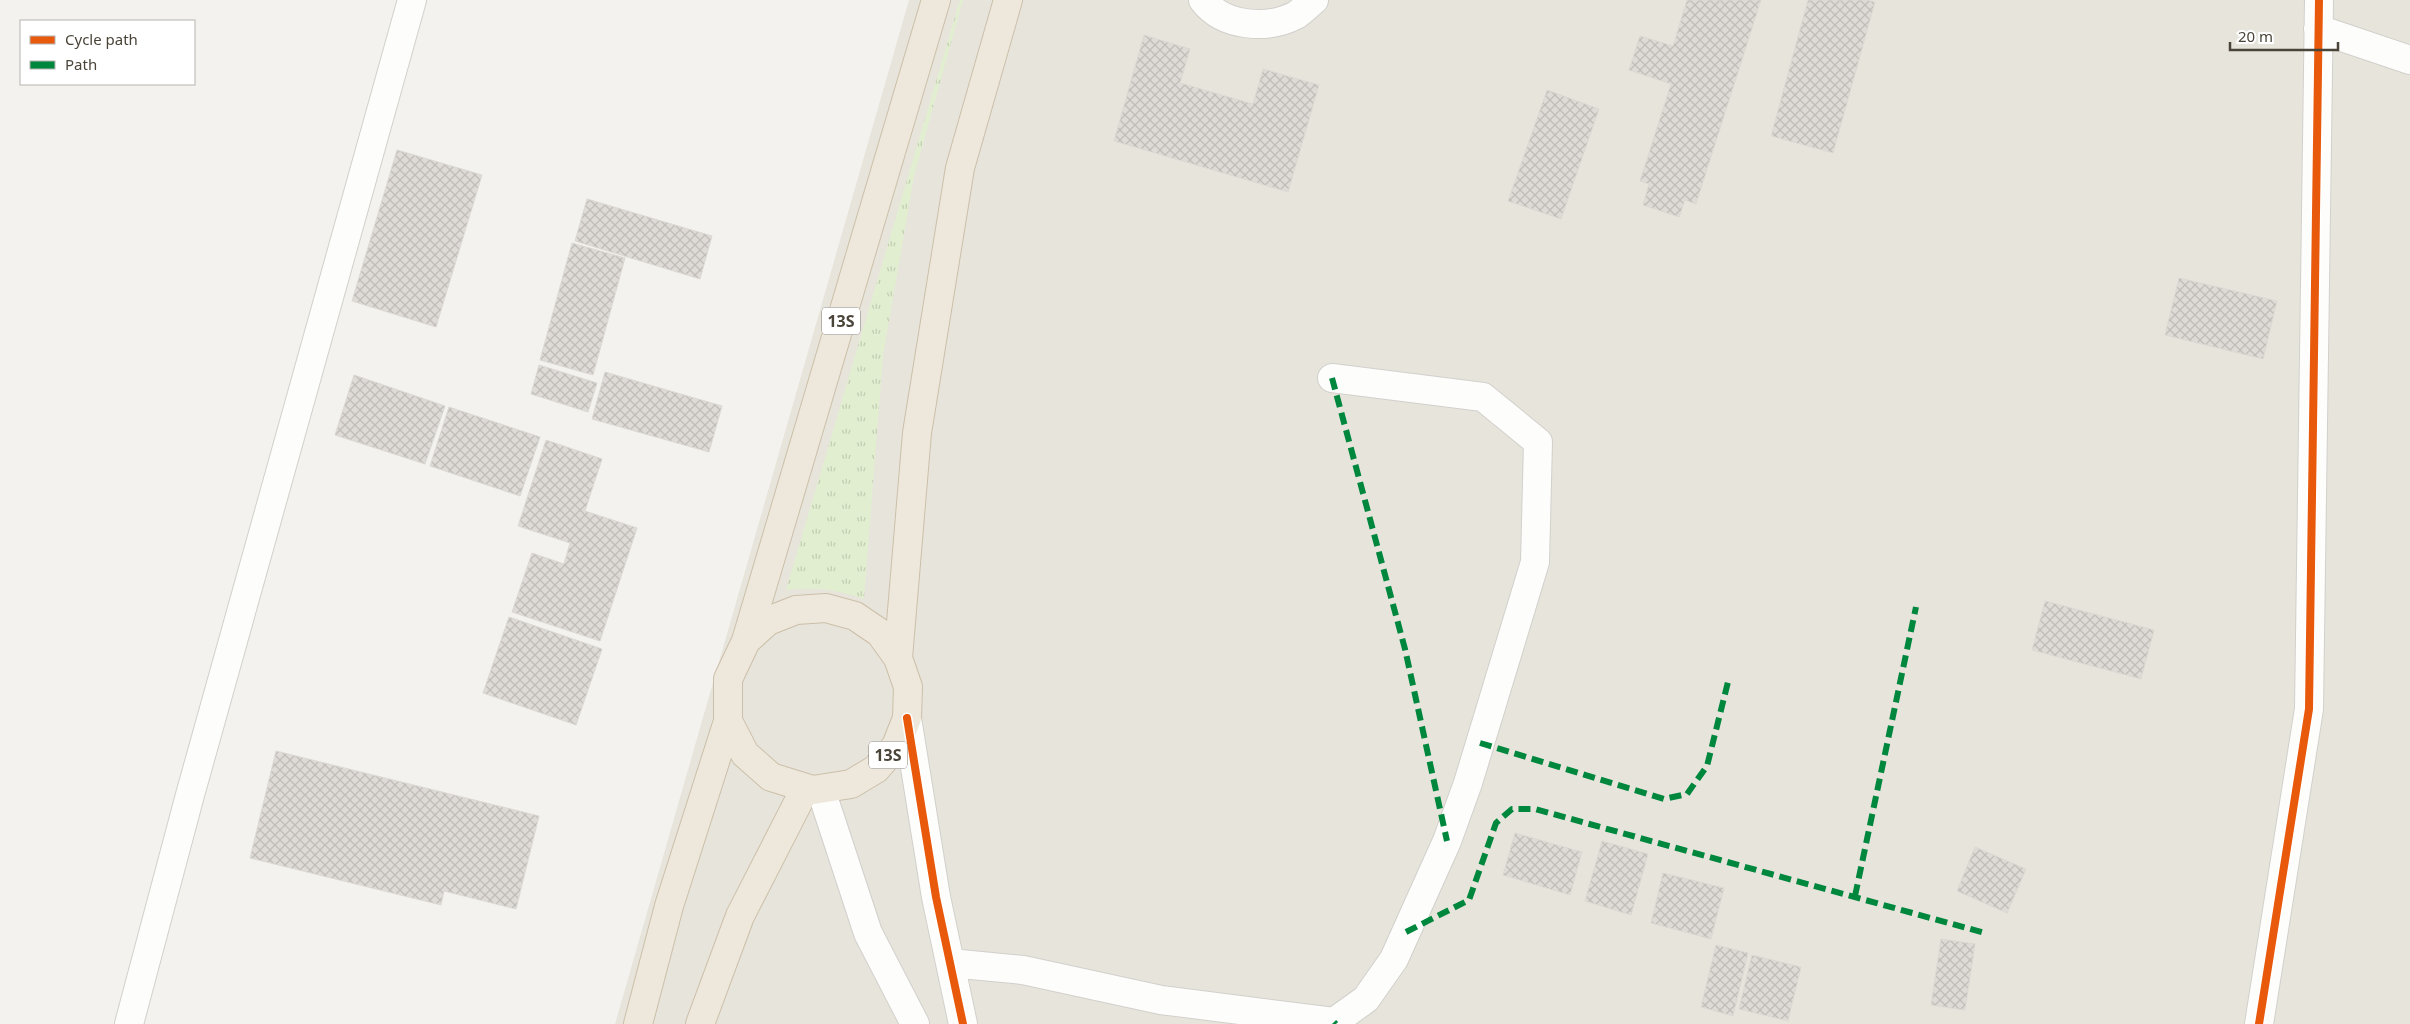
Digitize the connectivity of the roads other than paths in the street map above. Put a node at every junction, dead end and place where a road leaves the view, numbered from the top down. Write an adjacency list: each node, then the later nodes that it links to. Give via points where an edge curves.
1 (412, 0): 16 (street)
2 (936, 0): 10 (highway, 13S)
3 (1008, 0): 11 (highway, 13S, via 960,168 917,433)
4 (1202, 0): 5 (street, via 1226,18 1249,25 1274,23 1296,15)
5 (1314, 0)
6 (2319, 0): 7 (street)
7 (2318, 29): 8 (street); 21 (street, via 2309,709)
8 (2410, 60)
9 (1332, 378): 15 (street, via 1483,397 1538,442 1535,562 1468,783 1447,841 1394,959 1366,999 1334,1022 1162,1000 1023,970)
10 (746, 641): 11 (highway, 13S, via 768,621 796,610 826,608 855,616 880,633); 13 (highway, 13S, via 728,679)
11 (898, 658): 12 (highway, 13S, via 908,687)
12 (907, 718): 14 (highway, 13S, via 896,746 876,769 851,784); 15 (street)
13 (728, 722): 14 (highway, 13S, via 744,754 771,777); 17 (highway, 13S, via 669,906)
14 (813, 790): 18 (highway, via 740,916); 19 (street, via 868,932)
15 (950, 962): 20 (street)
16 (129, 1024)
17 (638, 1024)
18 (700, 1024)
19 (915, 1024)
20 (963, 1024)
21 (2260, 1024)

